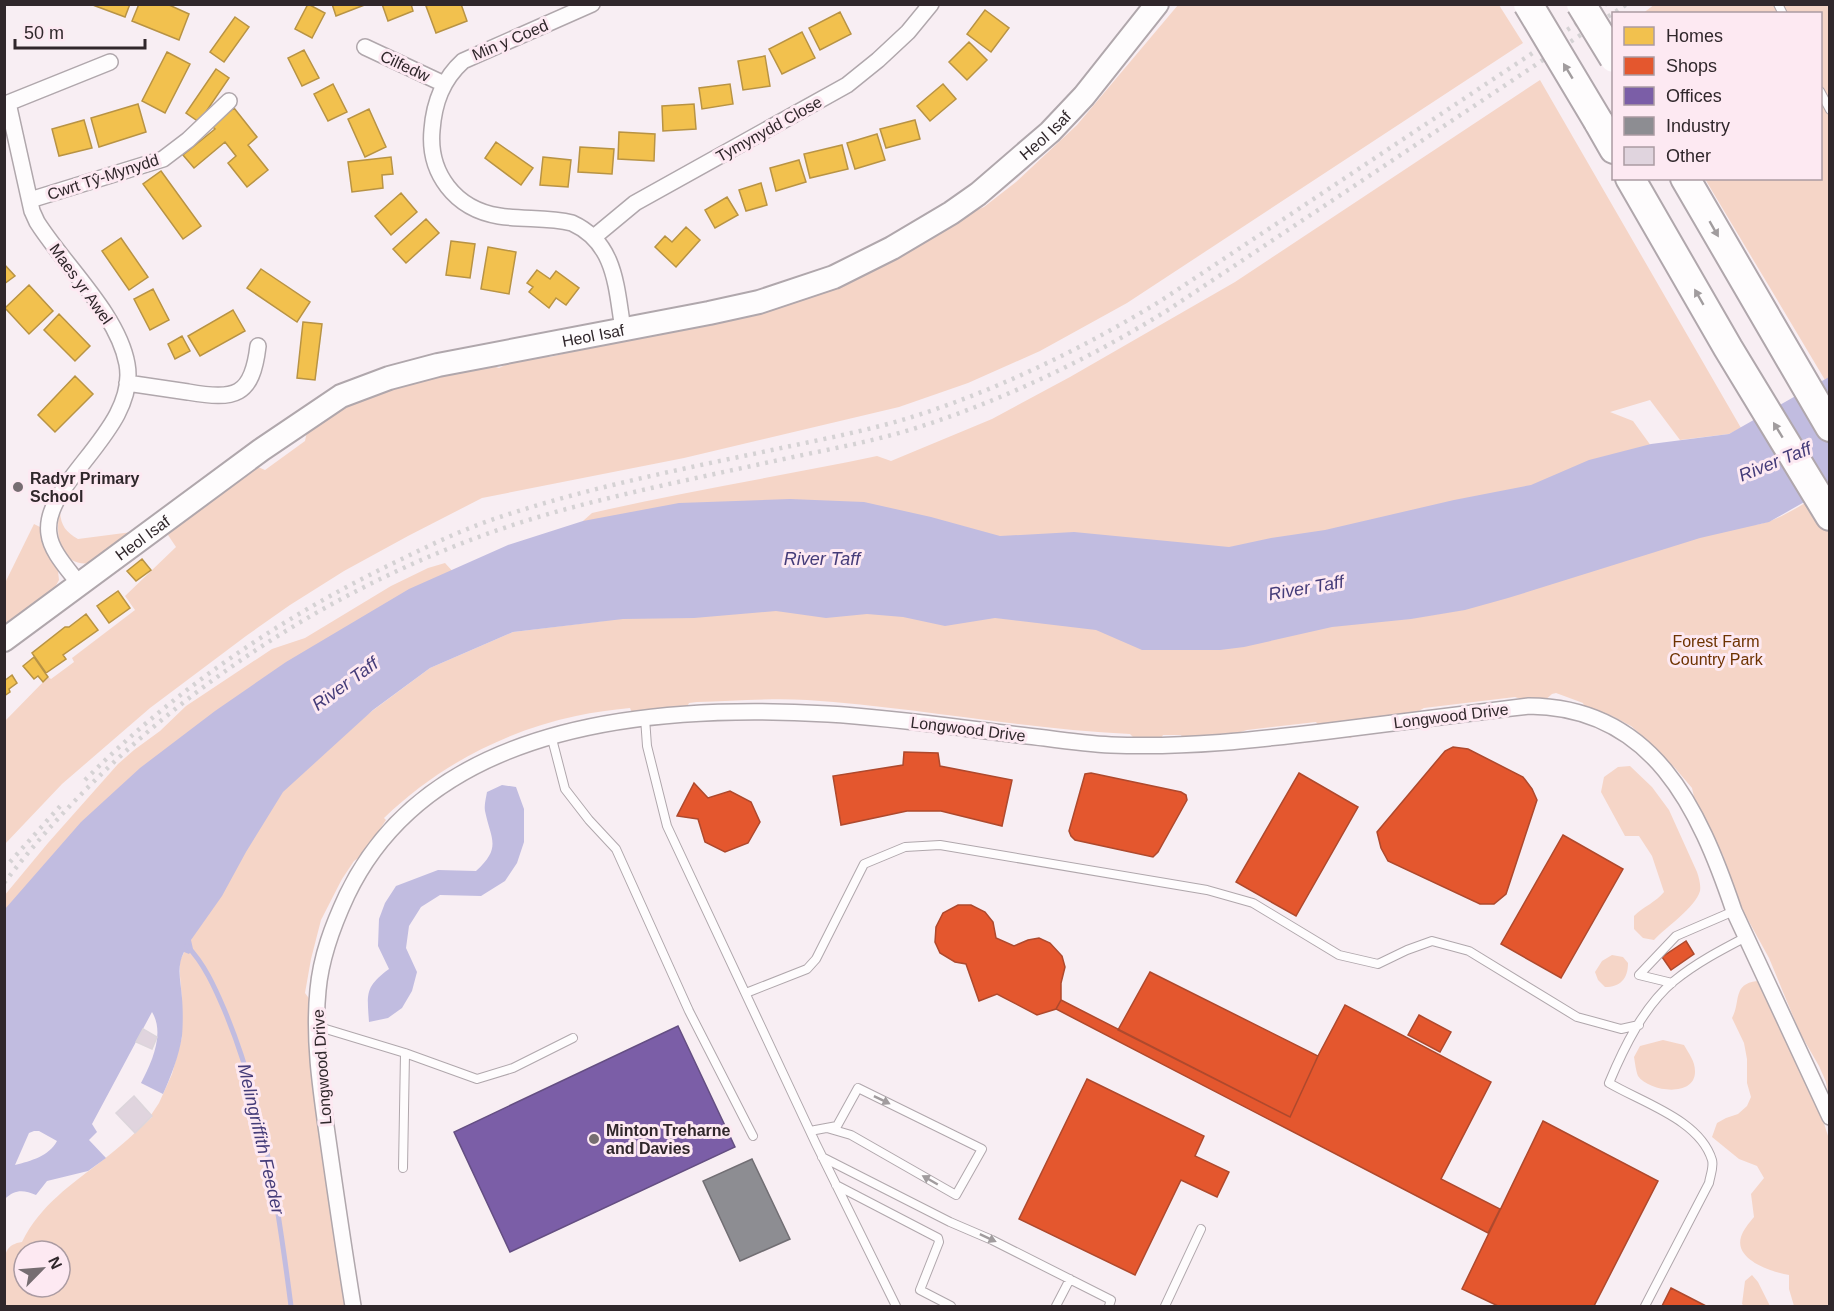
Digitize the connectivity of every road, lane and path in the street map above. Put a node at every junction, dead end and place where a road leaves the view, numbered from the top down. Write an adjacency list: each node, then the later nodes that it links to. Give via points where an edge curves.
1 (592, 4): 9 (street, Min y Coed, via 472,56 454,69)
2 (931, 4): 17 (street, Tymynydd Close, via 879,60 847,85 635,203)
3 (1157, 4): 18 (main road, Heol Isaf, via 1050,132 978,194 924,230 862,264 798,290 759,302)
4 (1528, 4): 13 (highway, one-way to 4, bridge)
5 (1581, 4): 7 (highway, bridge)
6 (365, 47): 9 (street, Cilfedw)
7 (1612, 55)
8 (110, 62): 16 (street, Maes yr Awel, via 8,103)
9 (444, 84): 17 (street, Min y Coed, via 437,99 431,137 434,162 452,193 478,210 498,216 560,220 584,228)
10 (1822, 93): 12 (lane)
11 (229, 101): 16 (street, Cwrt Tŷ-Mynydd, via 163,159)
12 (1830, 110)
13 (1612, 146)
14 (1631, 180): 22 (highway, one-way to 14)
15 (1685, 180): 21 (highway, one-way to 21)
16 (30, 200): 20 (street, Maes yr Awel, via 37,222 90,292 121,343)
17 (594, 237): 18 (street, Min y Coed, via 610,259)
18 (623, 329): 23 (main road, Heol Isaf, via 411,372 341,396)
19 (258, 346): 20 (street, via 256,369 247,384 225,396)
20 (128, 382): 23 (street, Maes yr Awel, via 113,422 59,496 49,522 52,545)
21 (1830, 427)
22 (1830, 516)
23 (79, 584): 24 (main road, Heol Isaf)
24 (4, 640)
25 (645, 718): 26 (street, Longwood Drive); 27 (street, Longwood Drive, via 734,712 830,714 1105,745 1173,747 1552,706 1614,727 1662,766 1688,801); 30 (lane, via 647,746 667,826)
26 (551, 735): 32 (street, Longwood Drive, via 497,754 469,769 426,797 385,835 352,886 325,948); 38 (lane, via 565,789 616,849 689,1011)
27 (1734, 910): 28 (street, Longwood Drive); 29 (lane, via 1676,936 1639,975)
28 (1746, 937): 29 (lane); 35 (street, Longwood Drive)
29 (1672, 982): 31 (lane)
30 (746, 993): 31 (lane, via 807,969 816,959 864,864 905,847 940,845 1207,890 1253,903 1339,955 1378,964 1432,941 1469,951 1577,1017 1621,1029); 37 (lane)
31 (1639, 1025): 50 (lane, via 1609,1083 1687,1125 1703,1142 1713,1162 1709,1183)
32 (316, 1026): 34 (lane); 44 (street, Longwood Drive, via 320,1081)
33 (573, 1038): 34 (lane, via 513,1068 477,1079)
34 (405, 1053): 40 (lane)
35 (1830, 1118)
36 (827, 1128): 36 (lane, one-way to 36, via 837,1126 858,1088 982,1149 956,1195 851,1136); 37 (lane)
37 (810, 1131): 39 (lane)
38 (753, 1136)
39 (822, 1157): 41 (lane); 43 (lane, one-way to 43)
40 (403, 1168)
41 (836, 1185): 45 (lane); 46 (lane, via 938,1239 920,1290)
42 (1201, 1229): 49 (lane)
43 (1070, 1279): 47 (lane); 48 (lane, via 1111,1300)
44 (352, 1306)
45 (896, 1306)
46 (951, 1306)
47 (1056, 1306)
48 (1109, 1306)
49 (1165, 1306)
50 (1645, 1306)

